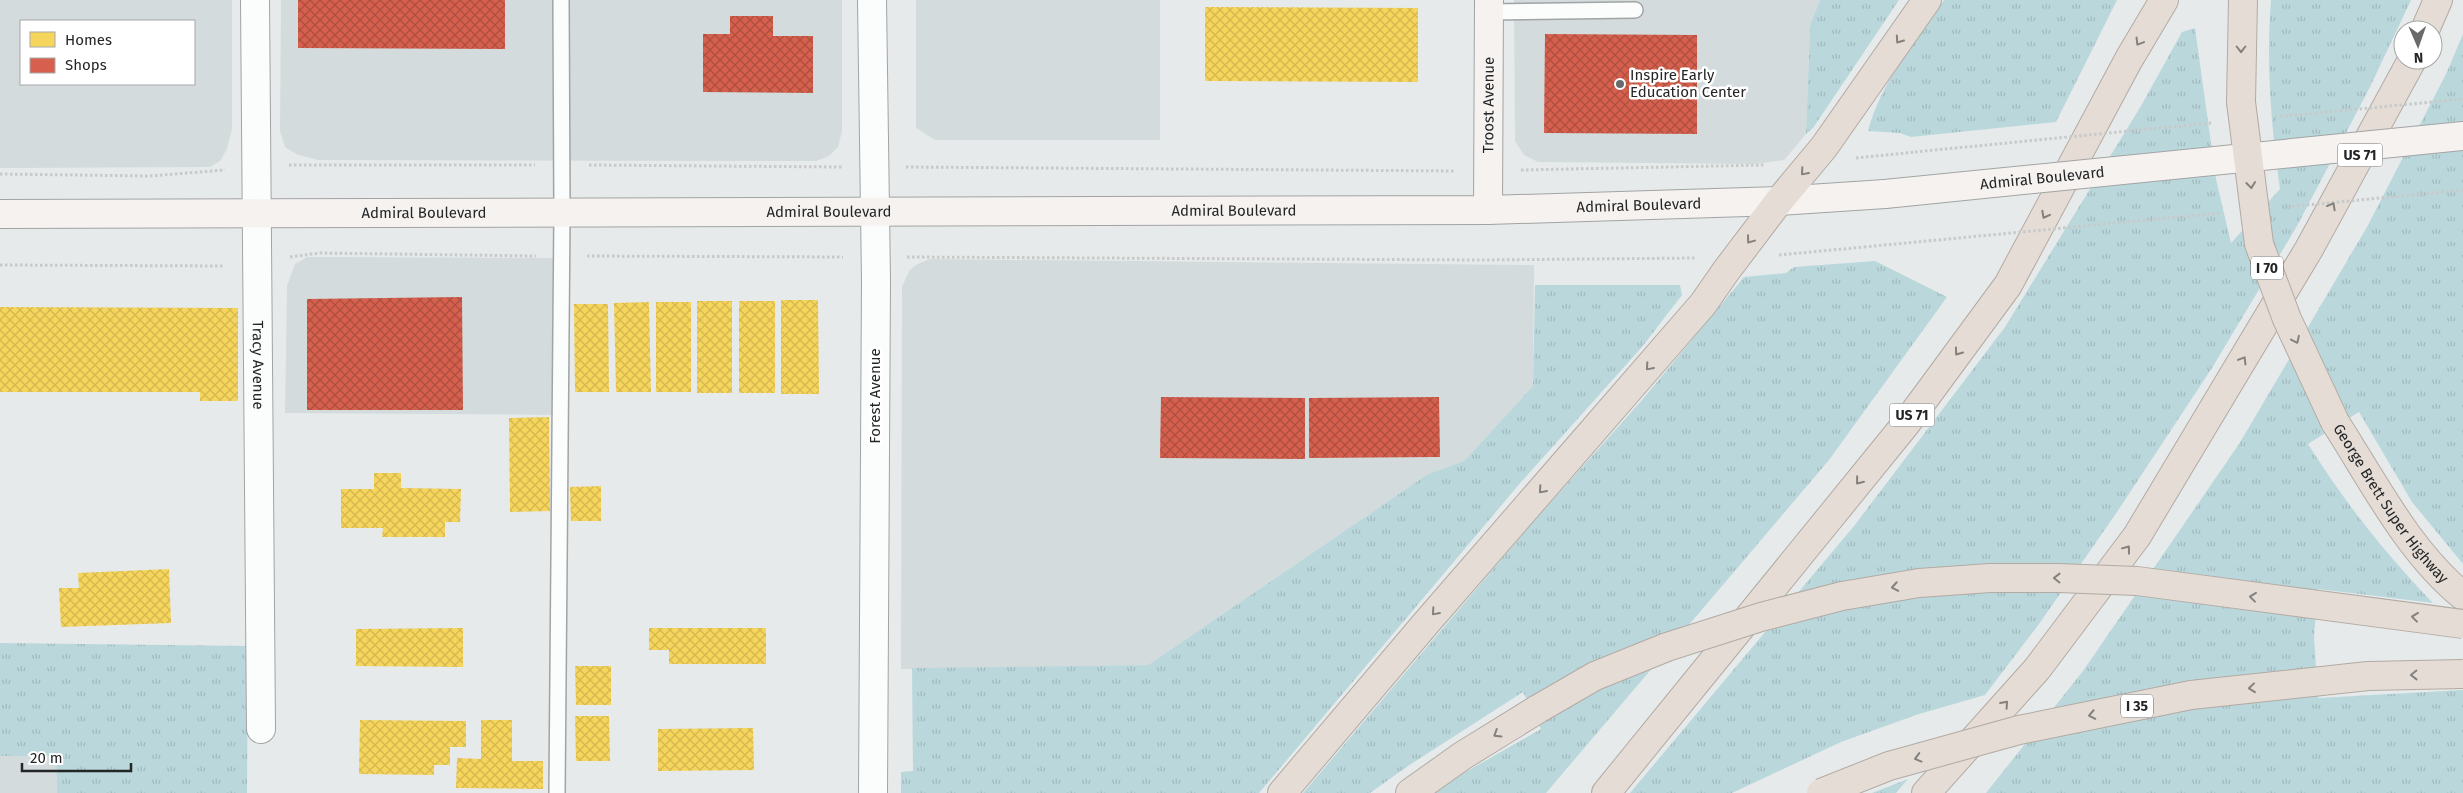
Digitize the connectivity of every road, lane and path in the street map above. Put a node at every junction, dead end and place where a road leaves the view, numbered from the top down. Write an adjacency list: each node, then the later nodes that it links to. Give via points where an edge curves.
1 (255, 0): 19 (street, Tracy Avenue)
2 (561, 0): 17 (lane)
3 (872, 0): 18 (street, Forest Avenue)
4 (1926, 0): 16 (highway, one-way to 16)
5 (2164, 0): 44 (highway, US 71, one-way to 44, via 2008,284 1905,425)
6 (2243, 0): 36 (highway, George Brett Super Highway / I 70, one-way to 36, bridge, via 2241,102 2258,244 2286,319 2335,422 2409,537)
7 (2438, 0): 10 (highway)
8 (1489, 6): 9 (lane); 20 (street, Troost Avenue)
9 (1635, 10)
10 (2429, 20)
11 (2406, 70): 46 (highway, US 71, one-way to 11, via 2037,669 2137,536 2308,249)
12 (2463, 99): 13 (path, bridge)
13 (2267, 118)
14 (2218, 123): 16 (path, bridge)
15 (2463, 136): 23 (street, Admiral Boulevard, bridge, via 1885,194)
16 (1814, 161): 20 (path); 23 (highway, one-way to 23)
17 (561, 165): 18 (path); 19 (path, via 310,164); 27 (lane)
18 (873, 167): 20 (path); 26 (street, Forest Avenue)
19 (256, 168): 21 (path, via 150,176); 30 (street, Tracy Avenue)
20 (1488, 171): 25 (street, Troost Avenue)
21 (0, 174)
22 (2463, 190): 24 (path, bridge)
23 (1779, 201): 25 (street, Admiral Boulevard); 32 (highway, one-way to 32)
24 (2286, 207)
25 (1488, 210): 26 (street, Admiral Boulevard)
26 (875, 212): 27 (street, Admiral Boulevard); 33 (street, Forest Avenue)
27 (562, 213): 30 (street, Admiral Boulevard); 31 (lane)
28 (2227, 213): 32 (path, bridge, via 1769,256)
29 (0, 214): 30 (street, Admiral Boulevard)
30 (256, 214): 34 (street, Tracy Avenue)
31 (561, 256): 33 (path); 34 (path, via 320,253); 40 (lane)
32 (1738, 256): 33 (path, via 1489,260); 42 (highway, one-way to 42, via 1703,304)
33 (875, 257): 41 (street, Forest Avenue)
34 (256, 261): 35 (path, via 216,268); 39 (street, Tracy Avenue)
35 (0, 264)
36 (2463, 596)
37 (2463, 624): 43 (highway, one-way to 43, bridge, via 2137,582 1990,578 1919,583 1842,596 1761,617 1667,647 1595,676 1462,756)
38 (2463, 674): 45 (highway, I 35, one-way to 45, bridge, via 2368,676 2191,695 2018,730 1889,766)
39 (261, 729)
40 (557, 793)
41 (874, 793)
42 (1282, 793)
43 (1410, 793)
44 (1606, 793)
45 (1821, 793)
46 (1926, 793)

